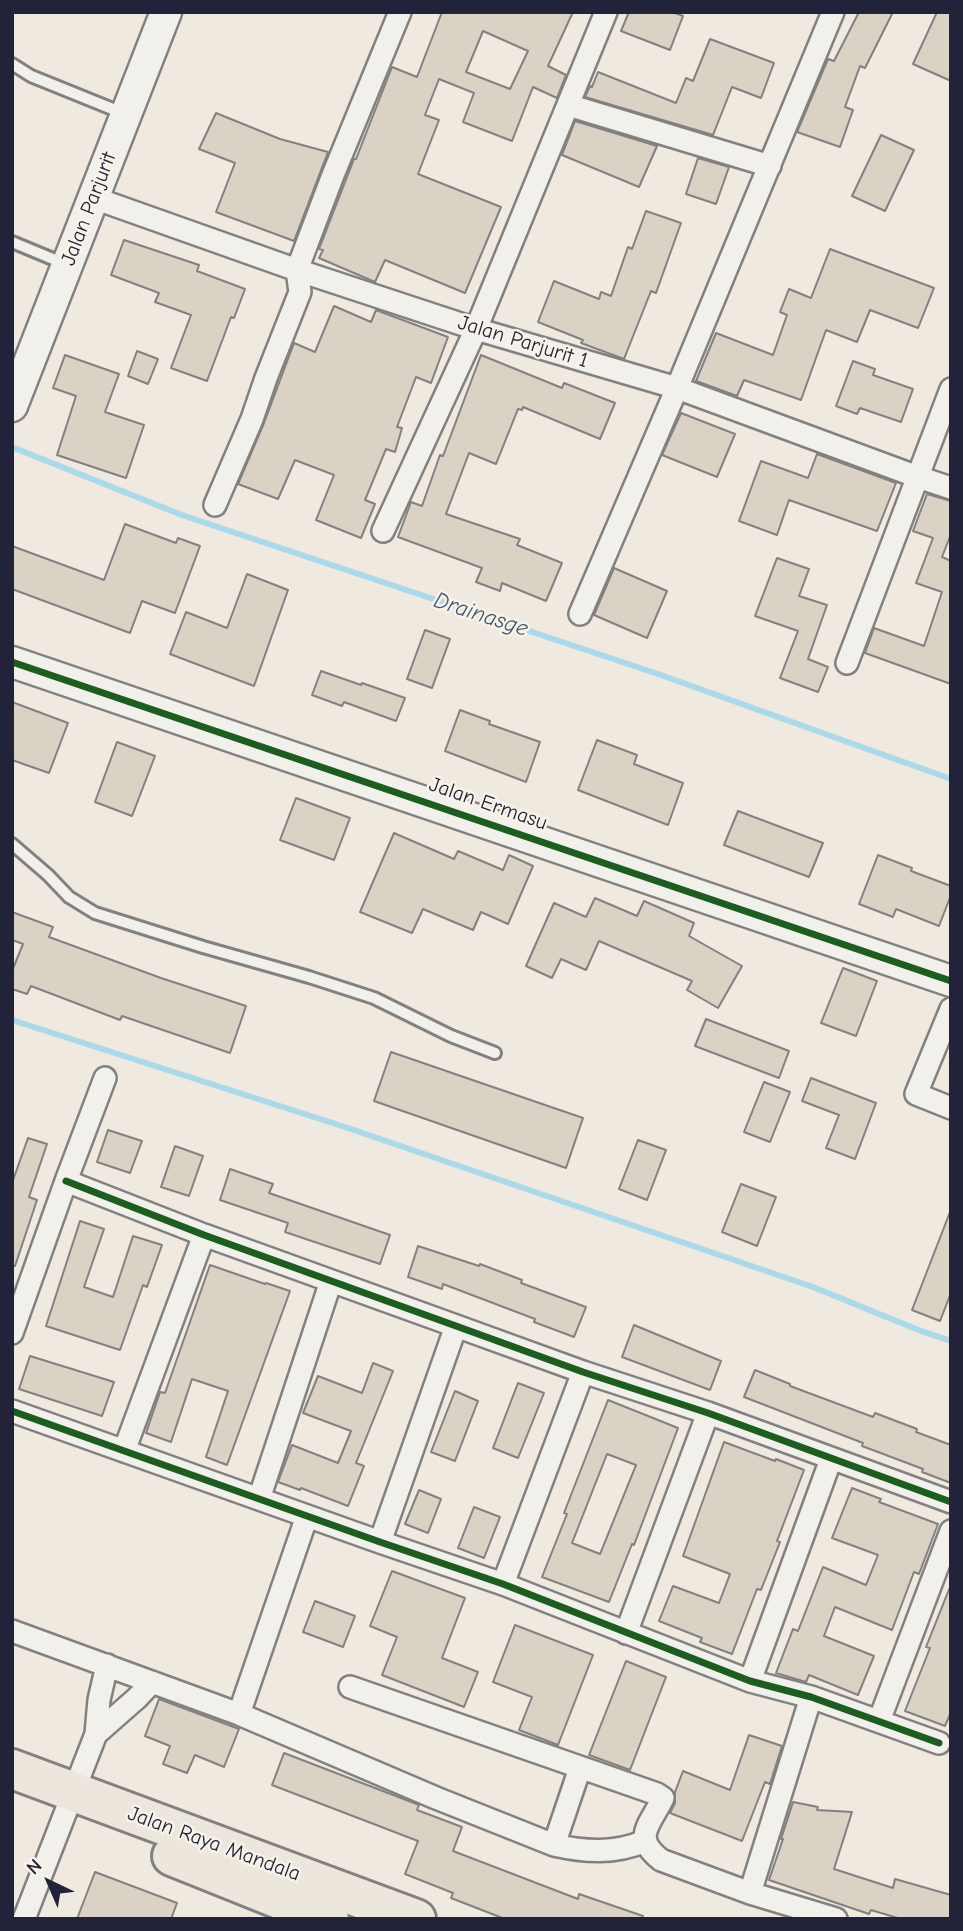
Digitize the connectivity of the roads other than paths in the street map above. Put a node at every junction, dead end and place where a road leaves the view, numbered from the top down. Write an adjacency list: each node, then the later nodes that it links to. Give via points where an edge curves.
1 (166, 12): 7 (street, Jalan Parjurit)
2 (400, 12): 12 (street)
3 (606, 12): 6 (street)
4 (833, 12): 8 (street)
5 (12, 64): 7 (lane)
6 (568, 105): 8 (street); 13 (street)
7 (125, 114): 9 (street, Jalan Parjurit)
8 (770, 166): 14 (street)
9 (94, 198): 11 (street, Jalan Parjurit); 12 (street, Jalan Parjurit 1)
10 (12, 242): 11 (lane)
11 (68, 265): 16 (street, Jalan Parjurit)
12 (297, 270): 13 (street, Jalan Parjurit 1); 19 (street, via 300,292)
13 (476, 329): 14 (street, Jalan Parjurit 1); 20 (street)
14 (677, 388): 17 (street, Jalan Parjurit 1); 21 (street)
15 (951, 389): 17 (street)
16 (12, 406)
17 (918, 477): 18 (street, Jalan Parjurit 1); 23 (street)
18 (951, 488)
19 (215, 505)
20 (383, 531)
21 (580, 614)
22 (12, 662): 25 (street, Jalan Ermasu)
23 (847, 663)
24 (12, 844): 27 (lane, via 69,897 95,913 374,998)
25 (951, 981)
26 (951, 1009): 29 (street, via 916,1094)
27 (495, 1053)
28 (105, 1078): 30 (street)
29 (951, 1108)
30 (66, 1181): 31 (street); 34 (street)
31 (205, 1235): 32 (street); 38 (street)
32 (331, 1281): 33 (street); 40 (street)
33 (456, 1326): 35 (street); 44 (street)
34 (12, 1333)
35 (583, 1372): 37 (street); 45 (street)
36 (12, 1411): 38 (street)
37 (708, 1413): 39 (street); 47 (street)
38 (124, 1451): 40 (street)
39 (831, 1459): 41 (street); 49 (street)
40 (259, 1499): 42 (street)
41 (951, 1502)
42 (307, 1516): 44 (street); 53 (street)
43 (951, 1531): 54 (street)
44 (380, 1542): 45 (street)
45 (503, 1584): 47 (street)
46 (12, 1631): 48 (street)
47 (626, 1633): 49 (street)
48 (107, 1665): 50 (street); 55 (street)
49 (750, 1681): 52 (street)
50 (152, 1682): 53 (street); 55 (street)
51 (350, 1687): 57 (street)
52 (811, 1697): 54 (street); 63 (street)
53 (239, 1714): 62 (street)
54 (879, 1721): 56 (street)
55 (96, 1734): 60 (street)
56 (939, 1743)
57 (580, 1768): 61 (street, via 663,1798); 62 (street)
58 (12, 1769): 60 (highway, Jalan Raya Mandala)
59 (12, 1793): 60 (highway, Jalan Raya Mandala)
60 (70, 1803): 64 (highway, Jalan Raya Mandala); 65 (street)
61 (645, 1841): 62 (street, via 626,1849 588,1851); 63 (street, via 661,1860)
62 (554, 1845)
63 (750, 1894): 67 (street)
64 (335, 1910): 66 (highway, Jalan Raya Mandala)
65 (24, 1919)
66 (416, 1919)
67 (836, 1919)

